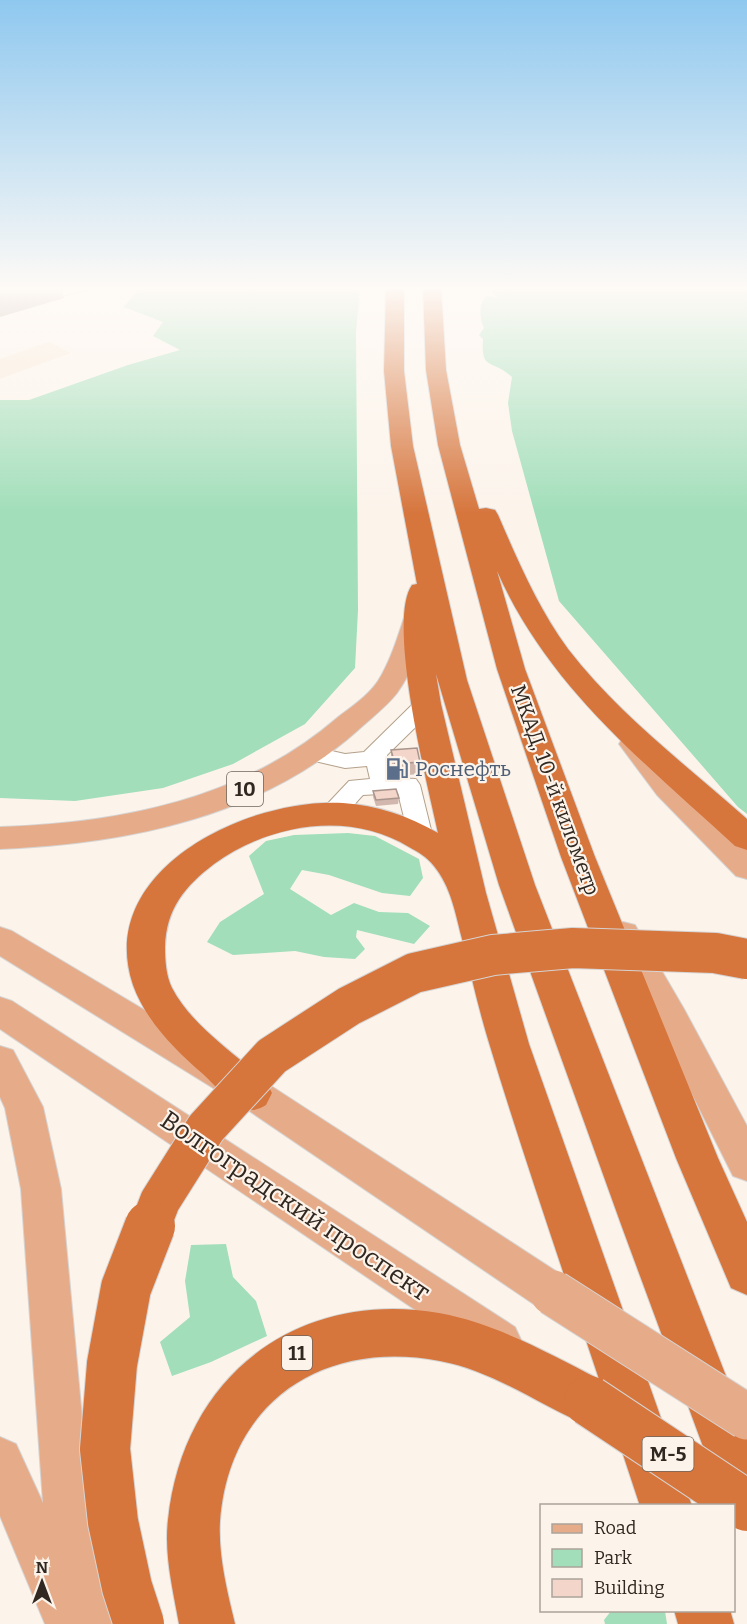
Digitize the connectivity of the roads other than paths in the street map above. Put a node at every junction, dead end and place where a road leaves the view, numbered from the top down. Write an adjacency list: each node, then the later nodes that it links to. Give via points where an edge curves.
1 (394, 363): 4 (highway, via 402,447)
2 (436, 363): 3 (highway, МКАД, 10-й километр)
3 (449, 445): 7 (highway, via 480,500 527,605 570,670); 15 (highway, МКАД, 10-й километр, via 511,669)
4 (422, 547): 5 (highway, 10); 28 (highway, via 452,680 517,885)
5 (417, 618): 6 (highway); 8 (main road, 10, via 405,654 386,688)
6 (426, 704): 9 (lane, via 375,753); 17 (highway)
7 (609, 713): 14 (highway); 16 (main road, via 668,788)
8 (314, 754): 9 (lane, via 345,761); 12 (main road, 10, via 270,778 164,817 88,832)
9 (376, 758): 10 (lane)
10 (384, 786): 11 (lane, via 357,787); 13 (lane, via 408,785)
11 (329, 815): 13 (highway, via 362,816 401,827); 22 (highway, via 283,818 247,829 207,850 157,900 147,928 146,964 156,994 178,1027)
12 (0, 838)
13 (421, 838): 17 (highway, via 439,849 452,864)
14 (747, 838)
15 (578, 857): 23 (main road, via 672,1019); 24 (highway, МКАД, 10-й километр, via 697,1158)
16 (747, 868)
17 (468, 893): 29 (highway, via 509,1044)
18 (0, 940): 22 (main road)
19 (747, 958): 33 (highway, bridge, via 715,953 573,948 493,955 414,973 349,1006 272,1056 206,1128 160,1201 126,1288 112,1364 105,1449 113,1522)
20 (0, 1011): 25 (main road, Волгоградский проспект)
21 (0, 1060): 32 (main road, via 24,1107 41,1189 70,1548)
22 (252, 1093): 26 (main road, bridge)
23 (747, 1164)
24 (747, 1273)
25 (589, 1401): 30 (highway, М-5, bridge); 34 (highway, 11, via 482,1348 437,1336 387,1332 339,1337 301,1351 264,1373 234,1408 216,1437 202,1474 195,1531 196,1574)
26 (747, 1417)
27 (0, 1460): 31 (main road)
28 (747, 1495)
29 (665, 1504)
30 (747, 1506)
31 (70, 1624)
32 (90, 1624)
33 (139, 1624)
34 (207, 1624)

